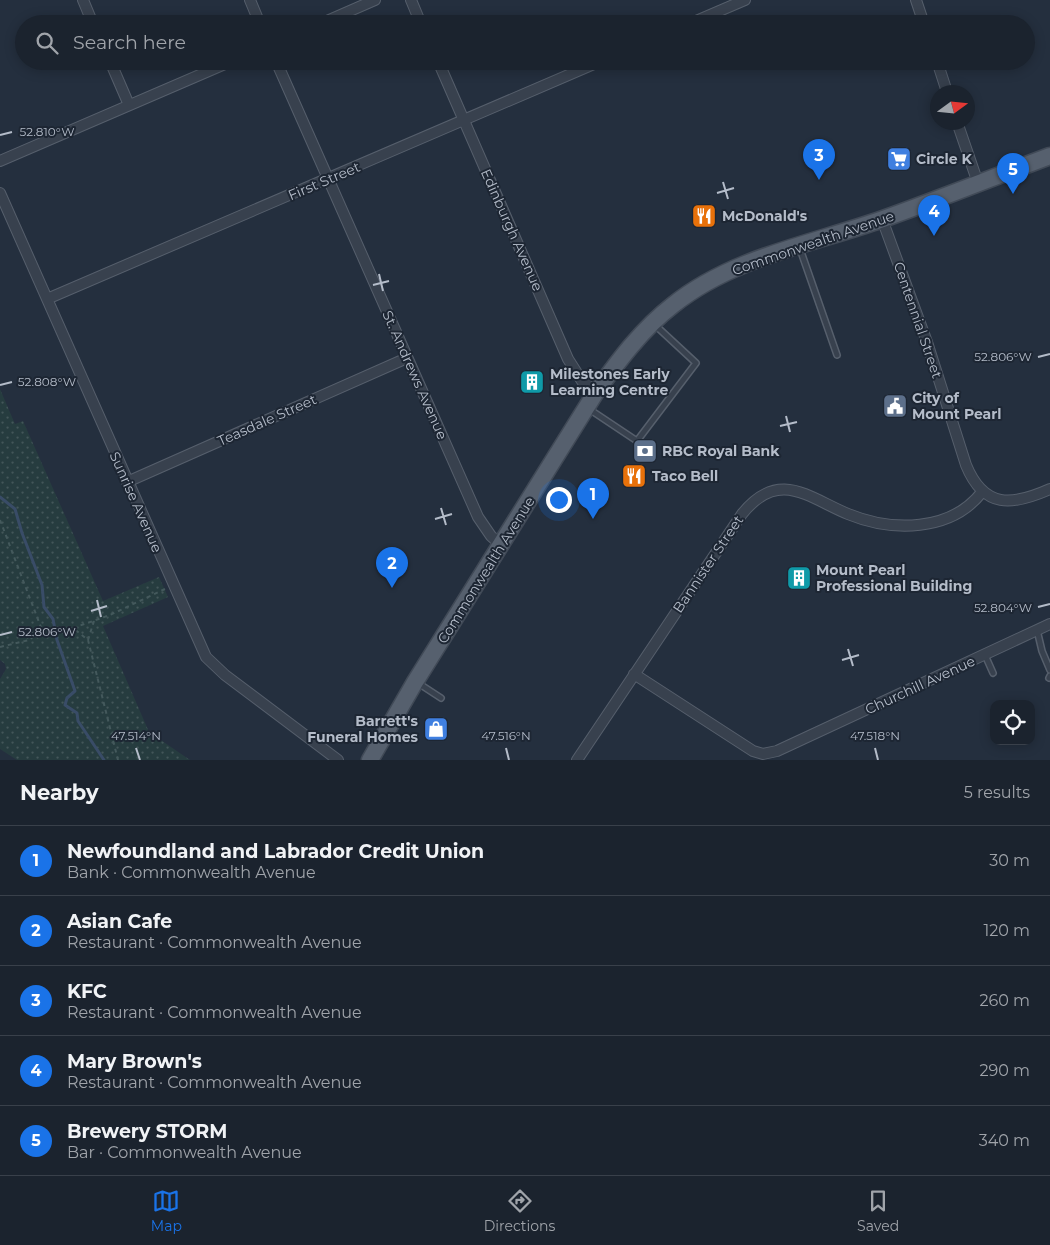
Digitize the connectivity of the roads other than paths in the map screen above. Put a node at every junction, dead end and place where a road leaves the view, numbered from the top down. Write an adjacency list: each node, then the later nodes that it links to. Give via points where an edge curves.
1 (83, 0): 7 (street)
2 (250, 0): 8 (street)
3 (375, 0): 9 (street)
4 (411, 0): 10 (street)
5 (745, 0): 11 (street)
6 (916, 0): 12 (street)
7 (89, 15)
8 (256, 15)
9 (341, 15)
10 (417, 15)
11 (710, 15)
12 (921, 15)
13 (114, 70): 20 (street)
14 (211, 70): 20 (street)
15 (280, 70): 25 (street, St. Andrews Avenue)
16 (442, 70): 21 (street, Edinburgh Avenue)
17 (580, 70): 21 (street, First Street)
18 (940, 70): 19 (street)
19 (945, 85)
20 (130, 105): 24 (street)
21 (463, 120): 25 (street, First Street); 34 (street, Edinburgh Avenue, via 568,359 582,381)
22 (960, 130): 26 (street)
23 (1050, 156): 26 (main road, Commonwealth Avenue)
24 (0, 161)
25 (328, 179): 30 (street, First Street); 33 (street, St. Andrews Avenue)
26 (978, 183): 28 (main road, Commonwealth Avenue)
27 (0, 193): 30 (street, Sunrise Avenue)
28 (882, 219): 29 (main road, Commonwealth Avenue); 38 (street, Centennial Street, via 927,342 966,465)
29 (799, 246): 31 (main road, Commonwealth Avenue, via 711,280 674,304); 32 (lane)
30 (47, 299): 36 (street, Sunrise Avenue)
31 (653, 323): 34 (main road, Commonwealth Avenue, via 626,350); 35 (lane, via 696,363 637,441)
32 (837, 355)
33 (407, 358): 36 (street, Teasdale Street); 39 (street, St. Andrews Avenue, via 478,517 490,536)
34 (596, 392): 35 (main road, Commonwealth Avenue)
35 (587, 408): 39 (main road, Commonwealth Avenue)
36 (128, 482): 48 (street, Sunrise Avenue, via 202,650 211,663)
37 (1050, 489): 38 (street, via 1009,502)
38 (982, 492): 45 (street, Bannister Street, via 975,502 956,514 930,523 902,527 855,516 800,491 781,490 762,496 742,514)
39 (502, 545): 46 (main road, Commonwealth Avenue)
40 (1050, 624): 41 (street, Churchill Avenue)
41 (1037, 630): 42 (street, Churchill Avenue); 43 (lane)
42 (984, 654): 44 (lane); 45 (street, Churchill Avenue, via 777,751 763,754 753,751)
43 (1050, 670)
44 (993, 673)
45 (634, 674): 50 (street, Bannister Street)
46 (415, 682): 47 (lane); 49 (main road, Commonwealth Avenue)
47 (441, 698)
48 (338, 760)
49 (370, 760)
50 (577, 760)

